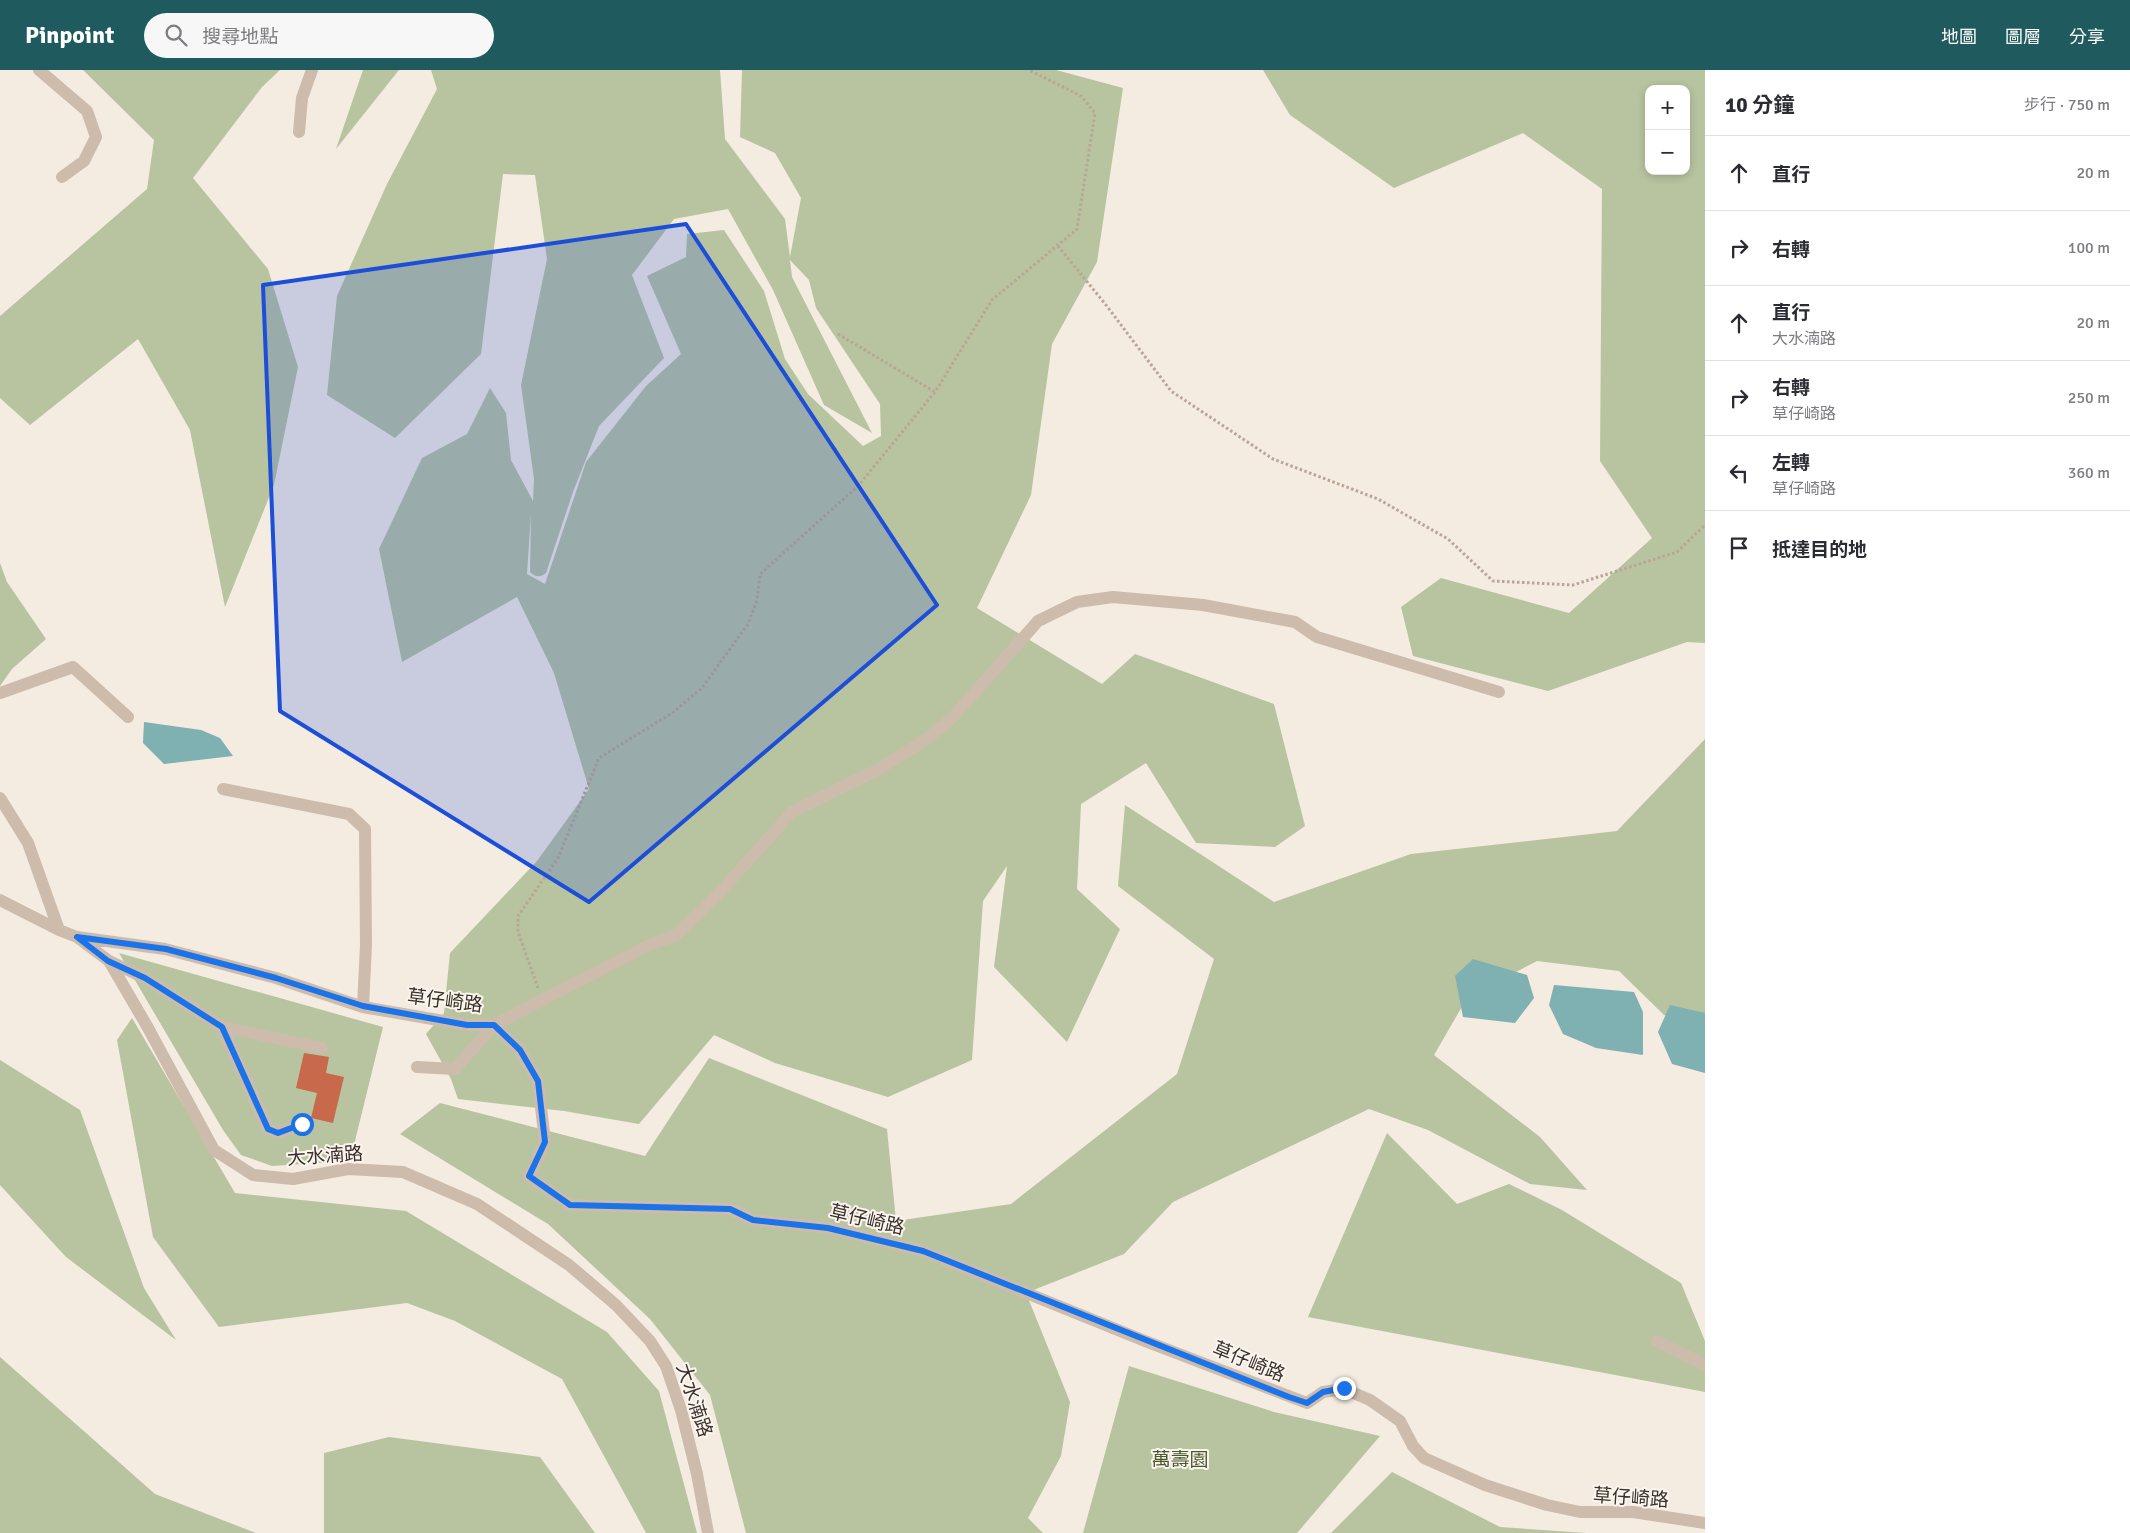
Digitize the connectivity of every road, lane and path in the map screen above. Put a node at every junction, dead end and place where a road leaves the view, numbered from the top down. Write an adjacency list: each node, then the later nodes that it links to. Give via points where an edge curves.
1 (39, 70): 5 (street, via 87,111 96,137 84,161)
2 (312, 70): 4 (street, via 302,98)
3 (1029, 70): 6 (path, via 1081,96 1095,112 1077,229)
4 (300, 132)
5 (62, 176)
6 (1058, 246): 8 (path, via 992,300); 9 (path, via 1171,391 1273,459 1378,499 1448,539 1493,581 1573,585 1677,552)
7 (838, 334): 8 (path)
8 (935, 392): 19 (path, via 858,486 760,574 758,600 748,624 702,688 672,713 599,758 558,858 518,916 518,932)
9 (1705, 524)
10 (1499, 692): 19 (street, via 1317,637 1295,622 1203,605 1112,597 1077,602 1038,620 954,717 928,738 881,768 792,812 720,892 676,935 649,945)
11 (0, 693): 12 (street, via 73,667)
12 (128, 717)
13 (223, 789): 20 (street, via 349,814 365,828)
14 (0, 798): 16 (street, via 28,843)
15 (0, 900): 16 (street, 大水湳路)
16 (59, 930): 17 (street, 大水湳路)
17 (77, 937): 18 (street, 大水湳路); 20 (street, 草仔崎路, via 166,949 276,978)
18 (108, 961): 22 (street, via 145,978); 29 (street, 大水湳路, via 214,1150 253,1175 292,1179 348,1169 403,1172 477,1204 569,1265 616,1305 650,1342 666,1366 698,1474)
19 (542, 1001): 21 (street)
20 (363, 1006): 21 (street, 草仔崎路, via 467,1025)
21 (494, 1025): 24 (street, via 455,1069); 28 (street, 草仔崎路, via 520,1050 538,1081 545,1142 529,1176 570,1205 730,1209 753,1220 828,1228 923,1251 1307,1403 1323,1392 1344,1388 1370,1400 1400,1422 1424,1458 1485,1485 1580,1512 1633,1512)
22 (222, 1027): 23 (street); 25 (street, via 268,1129 278,1133)
23 (322, 1048)
24 (417, 1067)
25 (302, 1124)
26 (1657, 1341): 27 (street)
27 (1705, 1365)
28 (1705, 1523)
29 (708, 1533)

